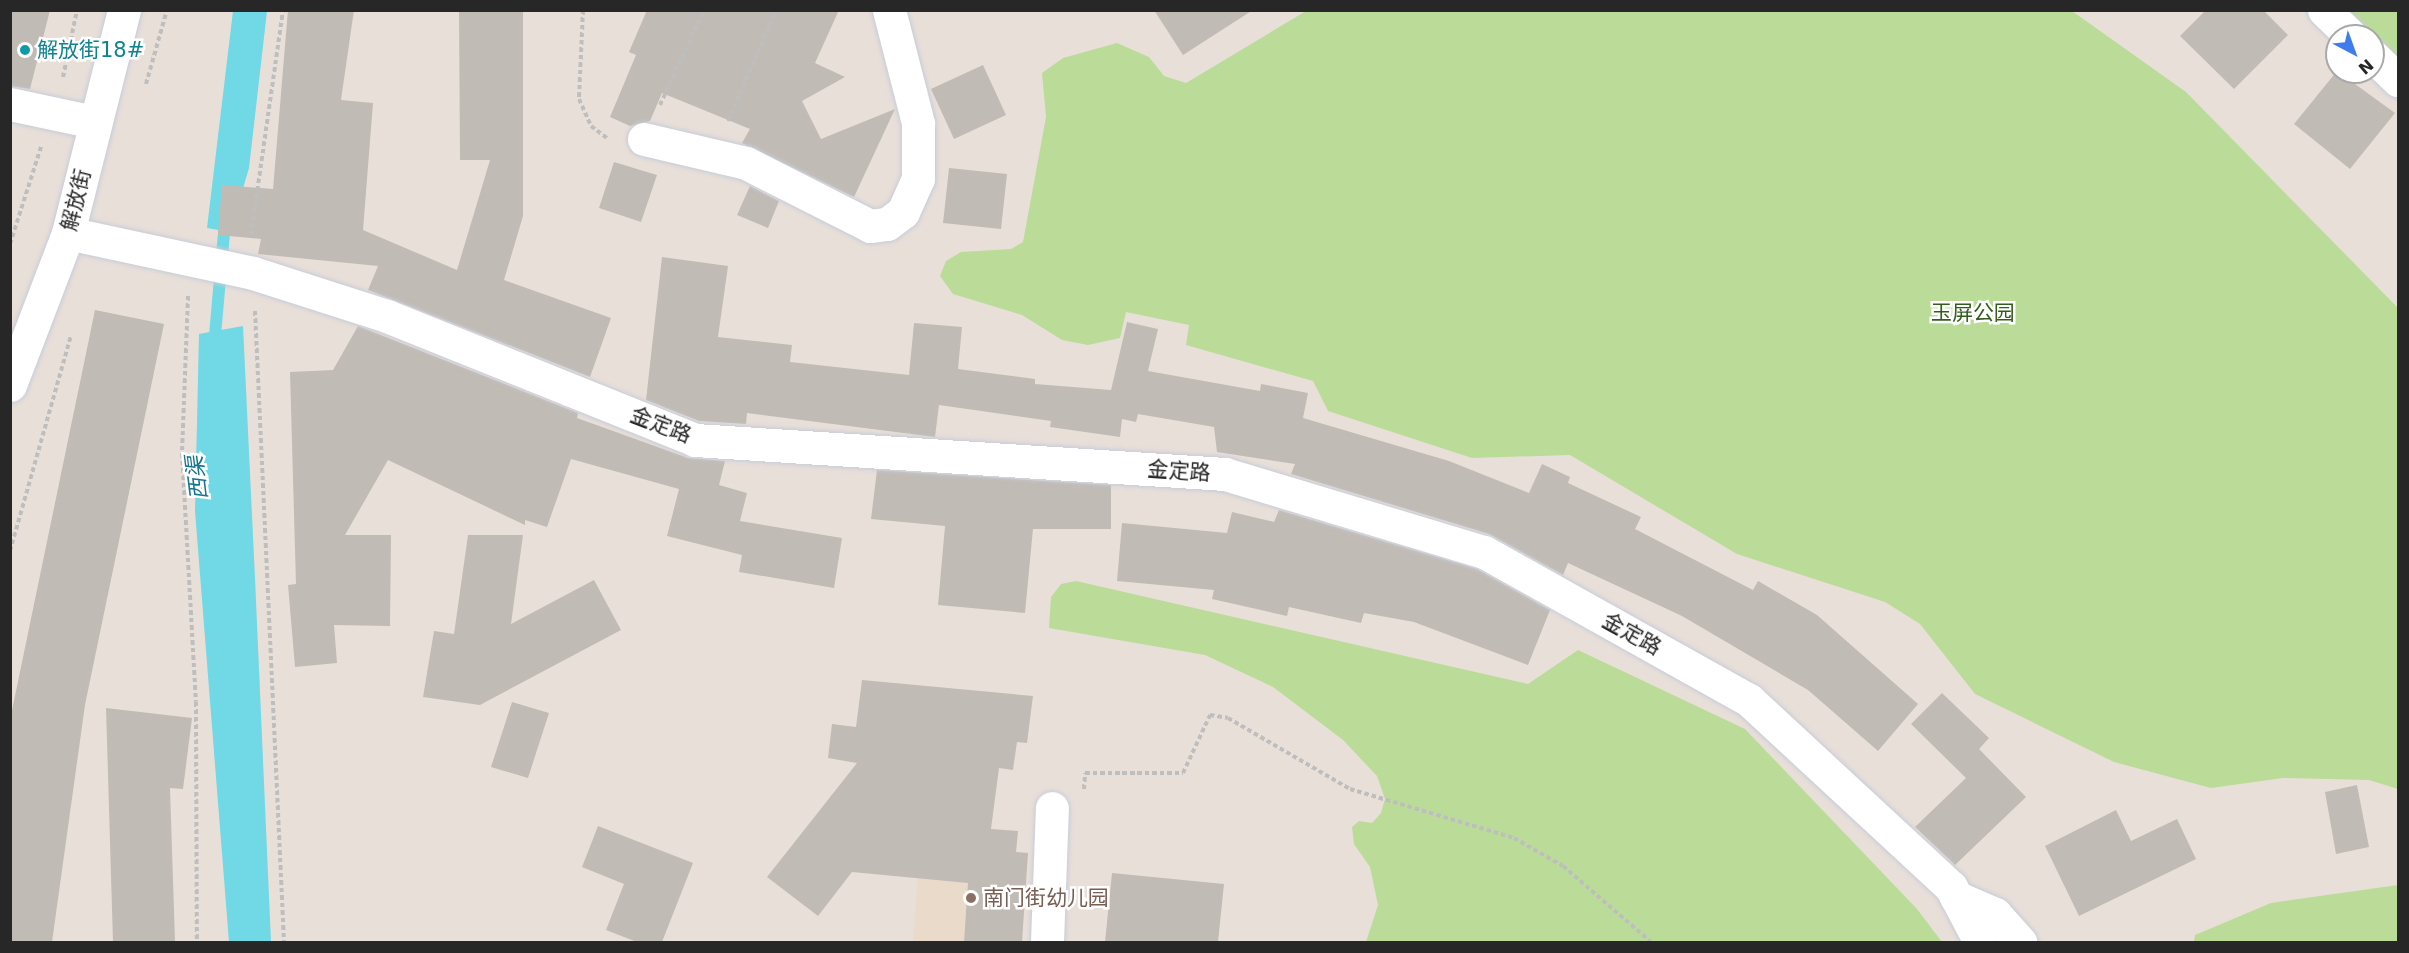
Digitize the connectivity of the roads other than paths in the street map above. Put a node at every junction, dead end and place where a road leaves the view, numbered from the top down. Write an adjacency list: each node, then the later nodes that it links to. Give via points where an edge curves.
1 (124, 10): 8 (street, 解放街)
2 (889, 10): 9 (street, via 918,123 918,179 903,212 887,224 870,226 746,163)
3 (2324, 10): 4 (street)
4 (2339, 24)
5 (2385, 68): 6 (street)
6 (2398, 80)
7 (10, 104): 8 (street)
8 (95, 122): 10 (street, 解放街)
9 (644, 139)
10 (68, 233): 11 (street, 解放街); 13 (street, 金定路, via 253,273 387,316 695,440 1225,474 1484,552 1749,700)
11 (10, 385)
12 (1052, 808): 14 (street)
13 (1956, 897): 15 (street, 金定路); 16 (street, via 1995,914)
14 (1047, 942)
15 (1980, 942)
16 (2020, 942)

